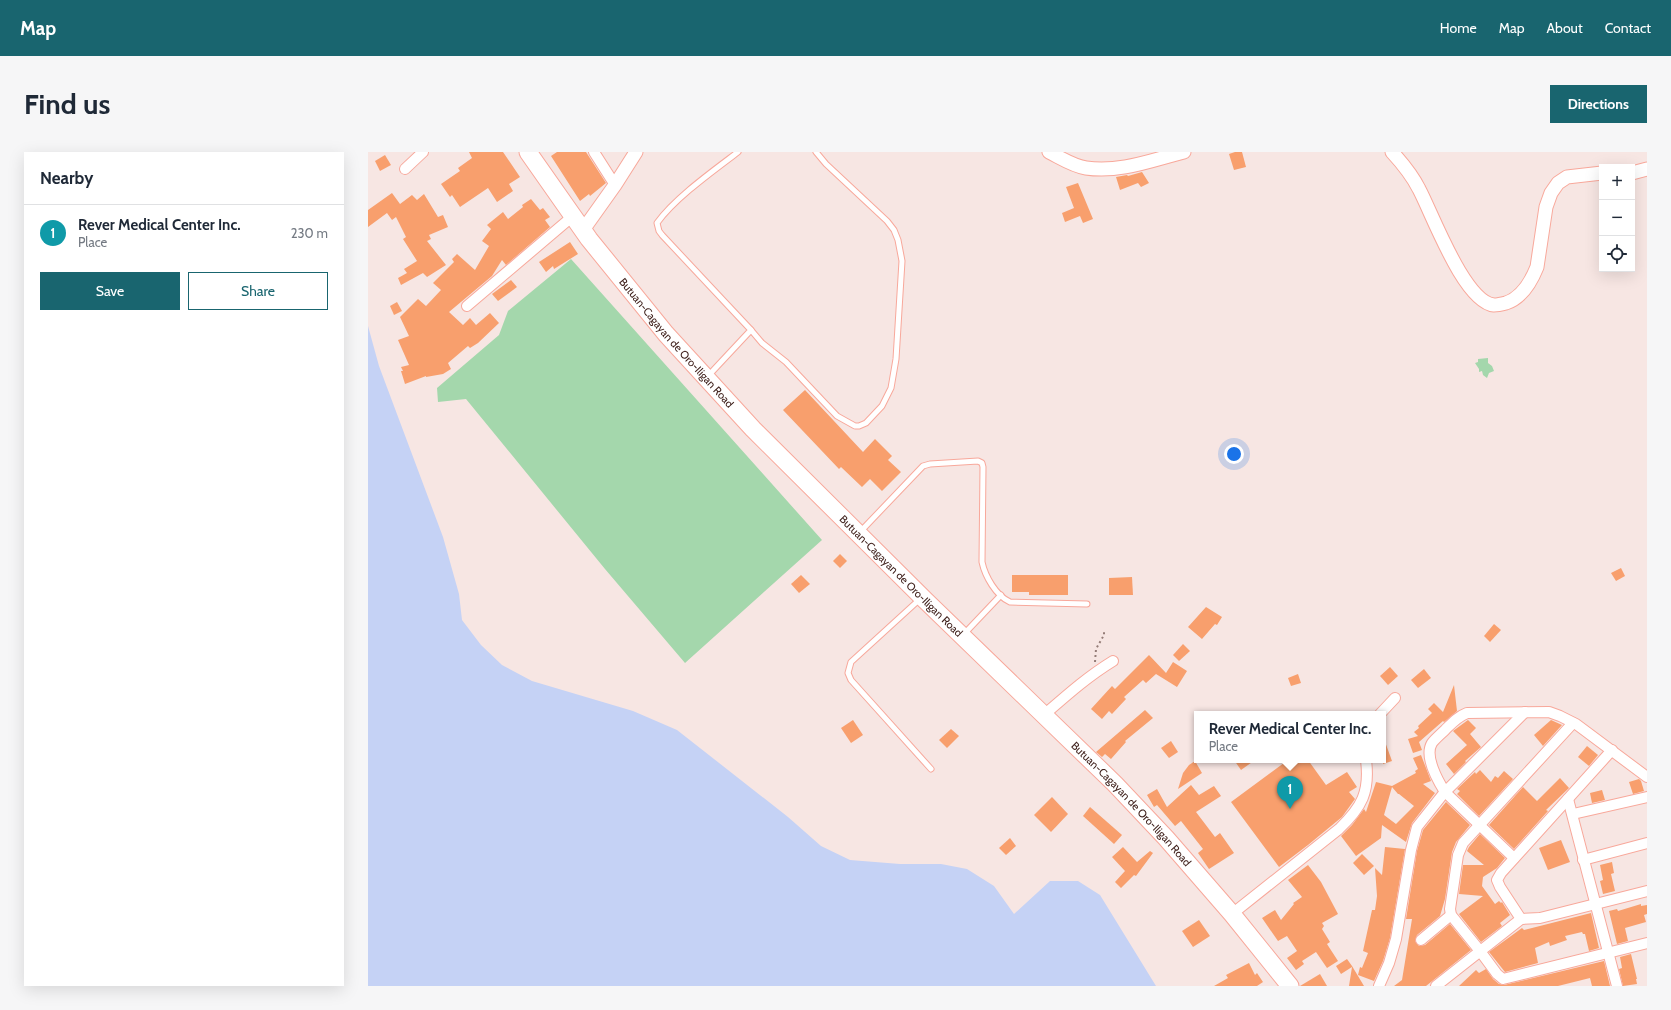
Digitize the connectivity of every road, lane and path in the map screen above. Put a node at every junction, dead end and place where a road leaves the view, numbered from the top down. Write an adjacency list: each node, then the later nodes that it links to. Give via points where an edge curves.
1 (423, 152): 10 (street)
2 (528, 152): 15 (highway, Butuan-Cagayan de Oro-Iligan Road)
3 (594, 152): 14 (street)
4 (636, 152): 14 (street)
5 (738, 152): 18 (lane, via 701,180 663,216 657,226 662,235)
6 (816, 152): 18 (lane, via 887,221 898,240 902,261 896,359 894,375 882,406 866,423 859,426 837,416 786,362 762,343)
7 (1049, 152): 8 (street, via 1086,168 1117,169)
8 (1184, 152)
9 (1392, 152): 13 (street, via 1410,173 1419,189 1458,270 1475,292 1492,305 1511,301 1529,285 1534,276 1546,207 1558,183 1567,177)
10 (406, 169)
11 (1647, 169): 12 (street)
12 (1635, 172)
13 (1599, 173)
14 (615, 185): 16 (street)
15 (572, 216): 16 (highway, Butuan-Cagayan de Oro-Iligan Road); 17 (street)
16 (583, 230): 19 (highway, Butuan-Cagayan de Oro-Iligan Road, via 666,334)
17 (467, 306)
18 (751, 330): 19 (lane)
19 (706, 378): 20 (highway, Butuan-Cagayan de Oro-Iligan Road)
20 (858, 534): 21 (lane, via 923,466 978,460 983,467 982,562 988,578); 22 (highway, Butuan-Cagayan de Oro-Iligan Road)
21 (1001, 595): 23 (lane, via 1010,602); 25 (lane)
22 (922, 597): 25 (highway, Butuan-Cagayan de Oro-Iligan Road); 35 (lane, via 851,662 848,673 851,680)
23 (1087, 604)
24 (1104, 631): 27 (path, via 1096,649)
25 (962, 636): 31 (highway, Butuan-Cagayan de Oro-Iligan Road)
26 (1113, 661): 27 (street)
27 (1093, 673): 31 (street)
28 (1395, 698): 29 (street)
29 (1383, 711)
30 (1525, 712): 32 (street, via 1549,712); 37 (street); 37 (street, via 1467,714 1458,717 1431,744 1430,758 1433,770)
31 (1044, 715): 47 (highway, Butuan-Cagayan de Oro-Iligan Road, via 1115,784)
32 (1573, 723): 33 (street); 41 (street)
33 (1612, 750): 36 (street); 39 (street)
34 (1366, 763): 47 (street, via 1366,790 1360,806 1353,815)
35 (931, 769)
36 (1647, 777)
37 (1446, 792): 41 (street); 55 (street, via 1417,827 1414,835 1396,939)
38 (1647, 797): 40 (street)
39 (1568, 799): 40 (street); 43 (street)
40 (1573, 814): 44 (street)
41 (1479, 824): 43 (street); 48 (street, via 1463,843 1458,855)
42 (1647, 843): 44 (street)
43 (1514, 858): 49 (street, via 1497,880)
44 (1583, 860): 46 (street)
45 (1647, 891): 46 (street)
46 (1595, 905): 49 (street, via 1540,918); 53 (street)
47 (1232, 914): 54 (highway, Butuan-Cagayan de Oro-Iligan Road)
48 (1451, 915): 50 (street); 52 (street)
49 (1521, 918): 52 (street)
50 (1421, 940)
51 (1647, 943): 53 (street)
52 (1480, 951): 53 (street, via 1503,979); 56 (street)
53 (1608, 952): 57 (street)
54 (1290, 986)
55 (1379, 986)
56 (1436, 986)
57 (1617, 986)

